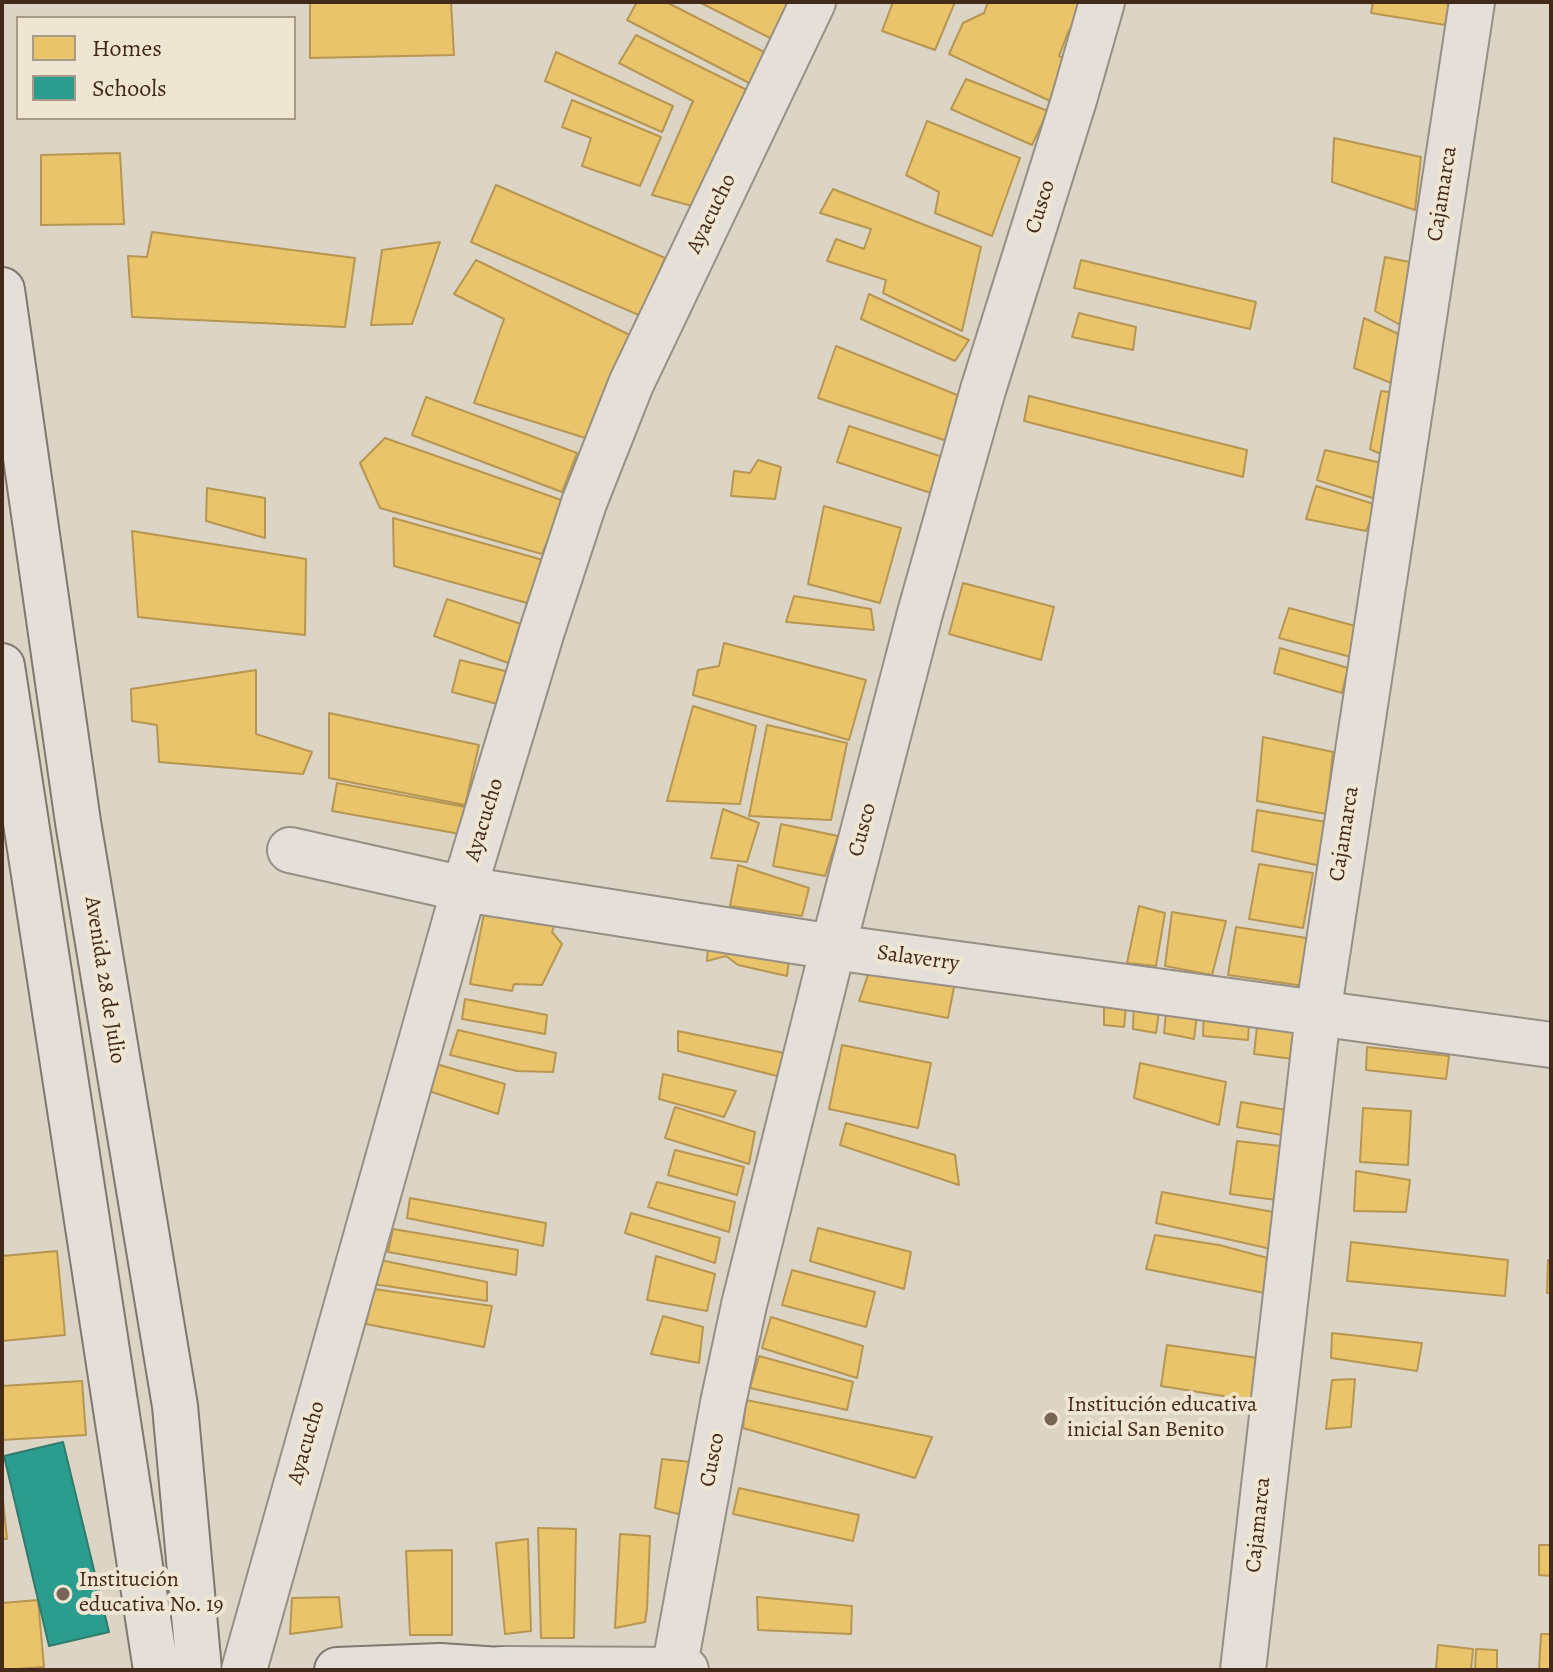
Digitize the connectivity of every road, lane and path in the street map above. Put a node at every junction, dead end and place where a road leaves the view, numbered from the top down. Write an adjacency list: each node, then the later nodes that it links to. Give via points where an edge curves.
1 (813, 2): 9 (street, Ayacucho, via 606,443)
2 (1102, 2): 10 (street, Cusco, via 983,390)
3 (1472, 2): 11 (street, Cajamarca)
4 (2, 290): 6 (street, Avenida 28 de Julio)
5 (2, 666): 7 (street)
6 (78, 822): 7 (street); 15 (street, Avenida 28 de Julio, via 175,1406)
7 (27, 827): 14 (street)
8 (290, 850): 9 (street, Salaverry)
9 (464, 889): 10 (street, Salaverry); 16 (street, Ayacucho)
10 (833, 947): 11 (street, Salaverry); 18 (street, Cusco, via 744,1305)
11 (1318, 1014): 12 (street, Salaverry); 20 (street, Cajamarca)
12 (1551, 1045)
13 (500, 1669): 17 (street); 18 (street)
14 (156, 1670)
15 (199, 1670)
16 (244, 1670)
17 (337, 1670)
18 (674, 1670): 19 (street)
19 (686, 1670)
20 (1243, 1670)

